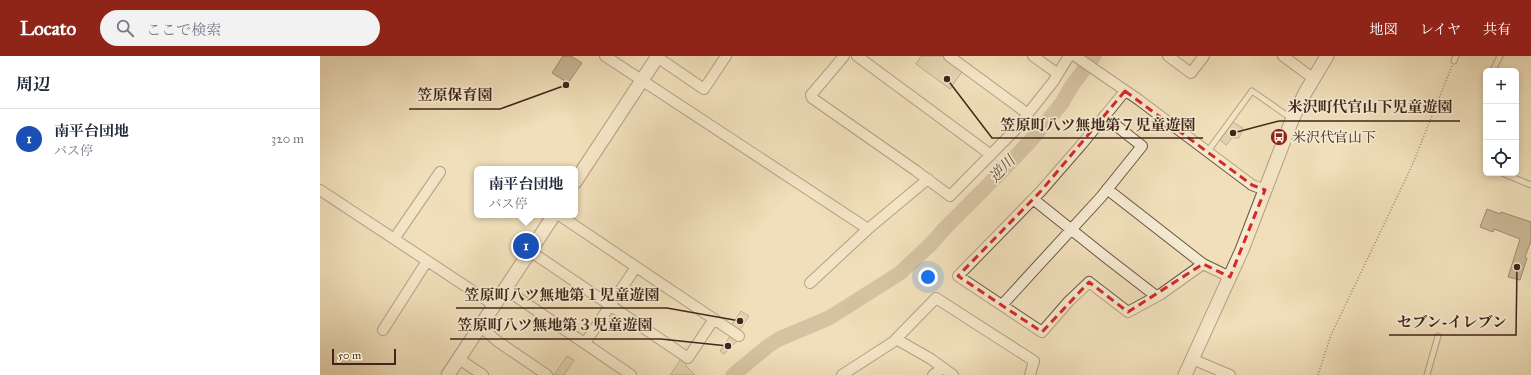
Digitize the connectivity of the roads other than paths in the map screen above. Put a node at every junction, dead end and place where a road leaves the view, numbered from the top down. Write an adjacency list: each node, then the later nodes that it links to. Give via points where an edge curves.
1 (605, 56): 17 (street)
2 (726, 56): 13 (street, via 704,89)
3 (844, 56): 27 (street, via 811,95 812,98)
4 (857, 56): 23 (street)
5 (949, 56): 19 (street)
6 (1033, 56): 15 (street)
7 (1074, 56): 15 (street); 18 (street)
8 (1168, 56): 9 (street, via 1191,73)
9 (1204, 56)
10 (1283, 56): 16 (street)
11 (1327, 56): 16 (street)
12 (1500, 56): 14 (lane)
13 (657, 57): 17 (street)
14 (1494, 68)
15 (1058, 74): 19 (street)
16 (1314, 79): 21 (street)
17 (641, 81): 26 (street); 35 (street)
18 (1125, 90): 20 (street); 22 (street)
19 (1028, 114): 23 (street)
20 (1104, 116): 29 (street, via 1142,146); 32 (street)
21 (1292, 120): 22 (lane, via 1252,91); 31 (street)
22 (1208, 151): 31 (street, via 1252,185)
23 (991, 155): 27 (street, via 950,196)
24 (440, 172): 37 (street)
25 (1509, 176): 28 (lane)
26 (578, 177)
27 (928, 179): 35 (street)
28 (1531, 185)
29 (1107, 189): 36 (street); 40 (street)
30 (320, 190): 37 (street)
31 (1265, 190): 42 (street)
32 (1033, 199): 36 (street); 47 (street, via 958,276)
33 (552, 218): 38 (street)
34 (563, 218): 41 (street)
35 (868, 229): 43 (street)
36 (1071, 230): 45 (street); 47 (street)
37 (394, 239): 39 (street)
38 (530, 251): 44 (street); 48 (street)
39 (427, 261): 46 (street); 51 (street)
40 (1203, 264): 42 (street); 45 (street)
41 (636, 267): 48 (street); 49 (street)
42 (1230, 277): 57 (street)
43 (810, 283)
44 (505, 289): 46 (street); 55 (street)
45 (1156, 296): 47 (street, via 1128,312 1089,282 1042,332)
46 (494, 305): 50 (street)
47 (1002, 305)
48 (610, 306): 49 (street, via 688,358); 55 (street)
49 (714, 319): 52 (street)
50 (480, 326): 56 (street); 61 (street, via 497,341)
51 (383, 330)
52 (739, 336)
53 (1438, 336): 69 (lane)
54 (896, 339): 58 (street); 63 (street); 66 (street, via 936,298 1034,361)
55 (585, 343): 62 (street)
56 (459, 359): 59 (street); 60 (street)
57 (1192, 359): 67 (street); 68 (street)
58 (943, 368): 64 (street); 65 (street)
59 (448, 375)
60 (483, 375)
61 (547, 375)
62 (631, 375)
63 (842, 375)
64 (933, 375)
65 (953, 375)
66 (1030, 375)
67 (1185, 375)
68 (1230, 375)
69 (1427, 375)

